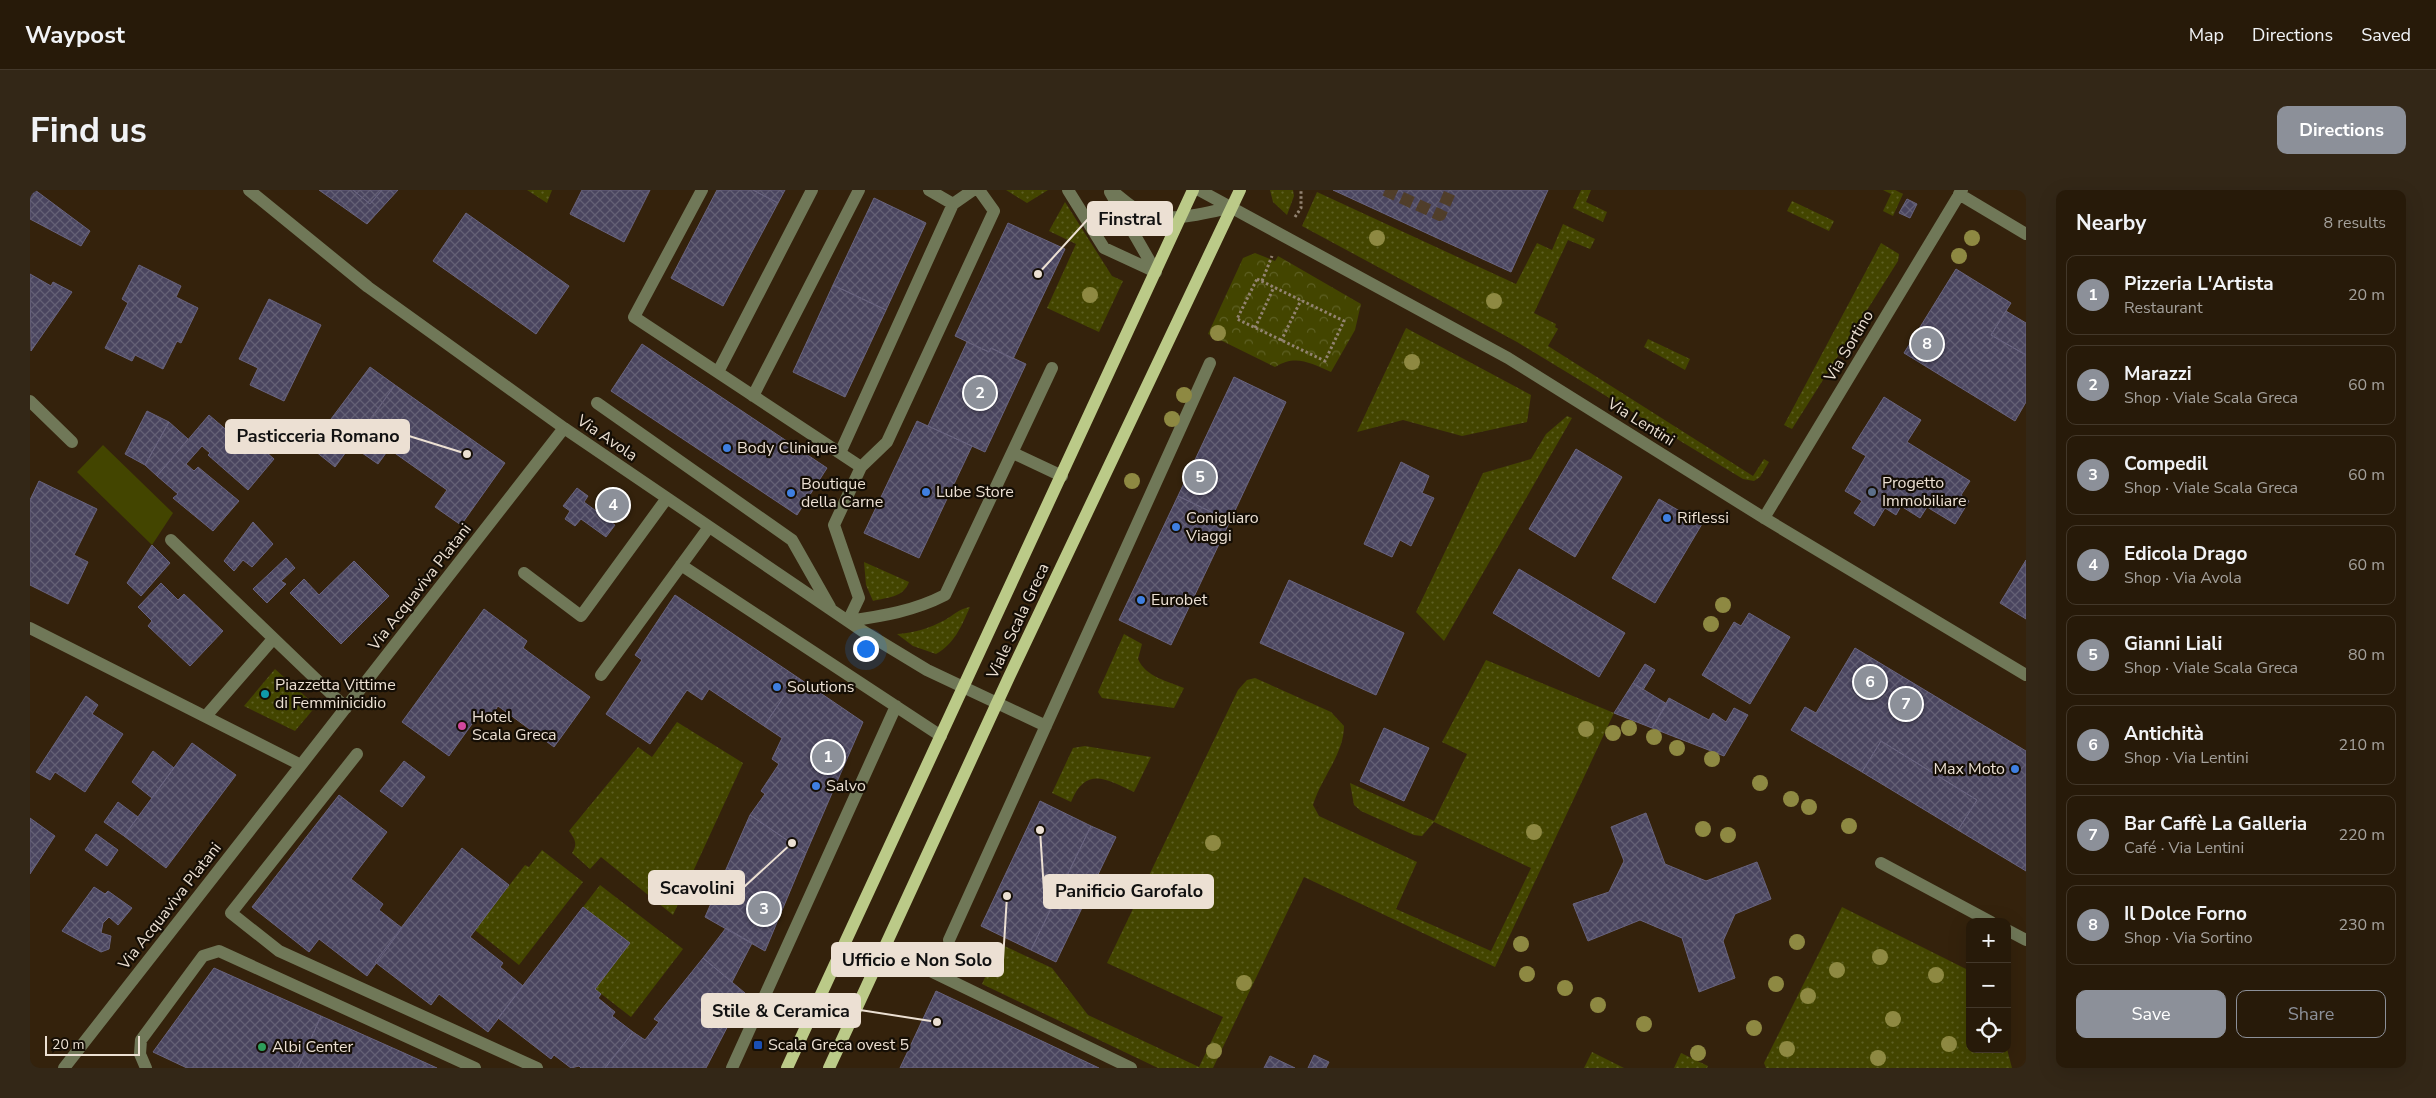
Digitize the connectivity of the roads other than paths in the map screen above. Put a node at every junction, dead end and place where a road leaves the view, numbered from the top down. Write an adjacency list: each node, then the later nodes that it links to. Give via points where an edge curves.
1 (249, 190): 25 (street, Via Avola, via 368,286)
2 (702, 190): 21 (street, via 634,317)
3 (812, 190): 21 (street)
4 (859, 190): 22 (street)
5 (929, 190): 14 (street)
6 (973, 190): 14 (street)
7 (979, 190): 29 (street, via 994,211 887,442)
8 (1068, 190): 18 (street, via 1104,248)
9 (1110, 190): 16 (street, via 1146,214); 18 (street)
10 (1193, 190): 16 (main road, Viale Scala Greca)
11 (1199, 190): 15 (street, Via Lentini)
12 (1240, 190): 15 (main road, Viale Scala Greca)
13 (1960, 192): 17 (street); 32 (street, Via Sortino)
14 (954, 204): 27 (street)
15 (1232, 207): 16 (street); 32 (street, Via Lentini, via 1508,358); 44 (main road, Viale Scala Greca)
16 (1181, 218): 18 (main road, Viale Scala Greca)
17 (2026, 234)
18 (1156, 272): 30 (main road, Viale Scala Greca)
19 (1210, 363): 48 (street)
20 (1052, 368): 28 (street)
21 (718, 372): 22 (street)
22 (753, 396): 27 (street)
23 (30, 401): 26 (street)
24 (597, 403): 37 (street, via 792,540)
25 (564, 428): 31 (street, Via Avola); 46 (street, Via Acquaviva Platani)
26 (72, 442)
27 (840, 453): 29 (street)
28 (1013, 453): 30 (street); 38 (street, via 946,595 922,607)
29 (861, 466): 38 (street, via 834,525 859,598)
30 (1062, 476): 43 (main road, Viale Scala Greca)
31 (666, 498): 33 (street, Via Avola); 36 (street, via 582,616)
32 (1764, 518): 41 (street, Via Lentini)
33 (709, 527): 35 (street); 37 (street, Via Avola)
34 (171, 540): 40 (street)
35 (681, 565): 42 (street); 45 (street)
36 (524, 573)
37 (831, 609): 38 (street, Via Avola)
38 (848, 621): 43 (street, Via Avola, via 927,670)
39 (30, 628): 47 (street)
40 (273, 639): 46 (street); 47 (street)
41 (2026, 674)
42 (601, 675)
43 (964, 688): 44 (street, Via Avola); 49 (main road, Viale Scala Greca)
44 (997, 703): 48 (street, Via Avola); 57 (main road, Viale Scala Greca)
45 (896, 706): 49 (street); 62 (street)
46 (346, 708): 51 (street, Via Acquaviva Platani)
47 (206, 716): 51 (street)
48 (1046, 726): 55 (street)
49 (941, 736): 63 (main road, Viale Scala Greca)
50 (357, 754): 61 (street, via 231,913 279,951)
51 (301, 765): 58 (street, Via Acquaviva Platani)
52 (1881, 862): 53 (street)
53 (1984, 918)
54 (2011, 932): 56 (street)
55 (950, 940)
56 (2026, 940)
57 (885, 949): 64 (main road, Viale Scala Greca); 65 (street)
58 (64, 1068)
59 (146, 1068): 60 (street, via 140,1054 141,1040 203,956 219,951)
60 (475, 1068)
61 (537, 1068)
62 (732, 1068)
63 (787, 1068)
64 (829, 1068)
65 (1131, 1068)

